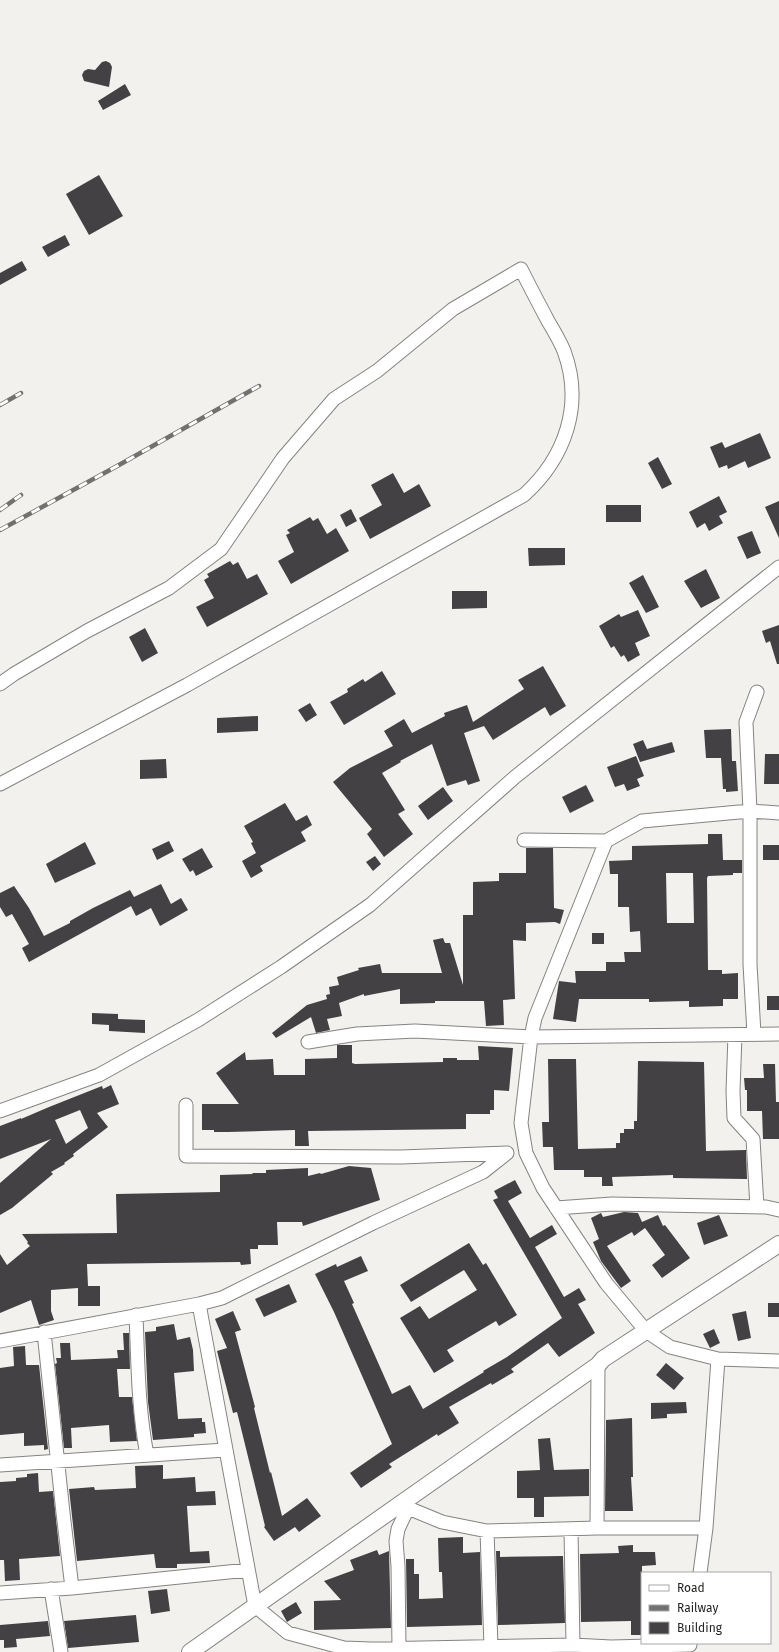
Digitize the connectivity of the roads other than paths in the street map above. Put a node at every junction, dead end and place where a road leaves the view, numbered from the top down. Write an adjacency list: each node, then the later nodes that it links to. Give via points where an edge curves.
1 (779, 567): 15 (street, via 515,777 370,905 281,967 198,1020 99,1075)
2 (0, 684): 4 (street, via 87,631 169,588 221,549 283,458 334,399 377,371 453,310 521,269 564,350 571,381 571,412 564,439 552,464 534,486 524,495 193,682)
3 (757, 692): 5 (street, via 746,722)
4 (0, 784)
5 (750, 811): 6 (street); 8 (street, via 642,821); 10 (street, via 750,964)
6 (779, 813)
7 (524, 840): 8 (street)
8 (606, 841): 12 (street, via 535,1018)
9 (734, 1034): 10 (street); 12 (street); 18 (street, via 734,1118 753,1139)
10 (754, 1034): 11 (street)
11 (779, 1034)
12 (531, 1037): 13 (street, via 415,1031 357,1034); 16 (street, via 521,1123)
13 (308, 1042)
14 (186, 1106): 17 (street, via 186,1156 401,1157)
15 (0, 1111)
16 (526, 1153): 17 (street); 19 (street, via 542,1188)
17 (507, 1154): 22 (street, via 483,1172 222,1298)
18 (757, 1207): 19 (street, via 612,1204); 20 (street)
19 (556, 1208): 24 (street, via 606,1283)
20 (779, 1210)
21 (779, 1244): 24 (street)
22 (199, 1304): 23 (street); 30 (street)
23 (136, 1315): 25 (street); 31 (street, via 140,1409)
24 (646, 1331): 27 (street, via 670,1347); 29 (street, via 603,1359)
25 (44, 1332): 26 (street); 32 (street)
26 (0, 1341)
27 (718, 1359): 28 (street); 36 (street)
28 (779, 1361)
29 (598, 1365): 34 (street); 35 (street)
30 (225, 1450): 31 (street); 39 (street)
31 (148, 1455): 32 (street)
32 (57, 1460): 33 (street); 41 (street)
33 (0, 1465)
34 (405, 1505): 38 (street, via 442,1522); 44 (street); 48 (street, via 396,1540)
35 (597, 1528): 36 (street); 37 (street)
36 (706, 1528): 40 (street)
37 (571, 1529): 38 (street); 45 (street)
38 (487, 1531): 46 (street)
39 (248, 1570): 41 (street); 44 (street)
40 (700, 1572)
41 (72, 1588): 42 (street)
42 (51, 1590): 43 (street); 50 (street)
43 (0, 1593)
44 (255, 1606): 49 (street, via 288,1633 344,1648); 51 (street)
45 (573, 1645): 46 (street); 47 (street)
46 (491, 1647): 48 (street)
47 (690, 1647)
48 (399, 1648): 49 (street)
49 (371, 1651)
50 (62, 1652)
51 (190, 1652)

